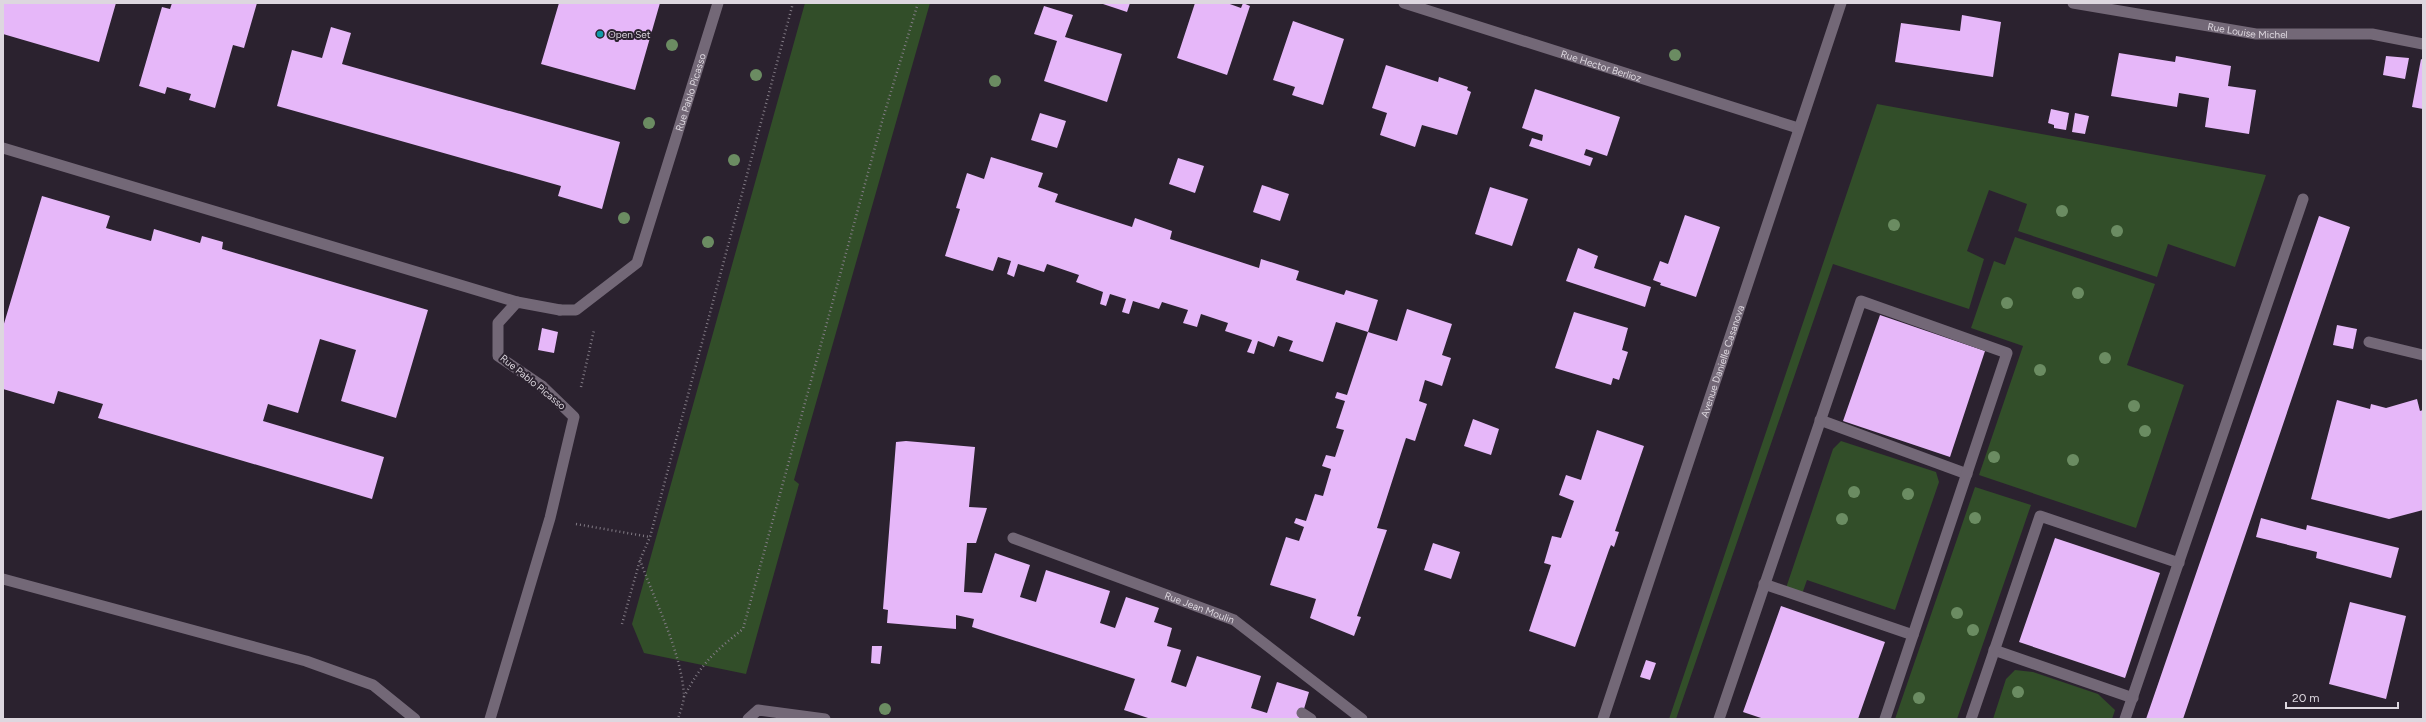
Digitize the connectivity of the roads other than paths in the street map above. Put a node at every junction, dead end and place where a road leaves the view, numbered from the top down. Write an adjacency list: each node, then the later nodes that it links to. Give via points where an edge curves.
1 (718, 3): 9 (street, Rue Pablo Picasso, via 637,263 576,310 560,310)
2 (1404, 3): 6 (street, Rue Hector Berlioz)
3 (1841, 3): 6 (street, Avenue Danielle Casanova)
4 (2073, 3): 5 (street, Rue Louise Michel, via 2256,34 2372,34)
5 (2423, 44)
6 (1798, 128): 26 (street, Avenue Danielle Casanova)
7 (3, 148): 9 (street)
8 (2303, 200): 15 (street)
9 (518, 302): 22 (street, Rue Pablo Picasso, via 498,324 498,356 542,386 574,417 550,518)
10 (2369, 342): 11 (street)
11 (2423, 355)
12 (1820, 420): 13 (street); 13 (street, via 1861,301 2007,353); 17 (street)
13 (1967, 474): 18 (street)
14 (1013, 538): 25 (street, Rue Jean Moulin, via 1234,620)
15 (2179, 563): 19 (street, via 2040,516); 20 (street)
16 (3, 579): 21 (street, via 306,660 373,685)
17 (1764, 584): 18 (street); 27 (street)
18 (1913, 635): 28 (street)
19 (1994, 650): 20 (street); 29 (street)
20 (2133, 698): 30 (street)
21 (415, 719)
22 (490, 719)
23 (748, 719): 24 (street, via 758,710)
24 (825, 719)
25 (1362, 719)
26 (1603, 719)
27 (1719, 719)
28 (1885, 719)
29 (1971, 719)
30 (2125, 719)

